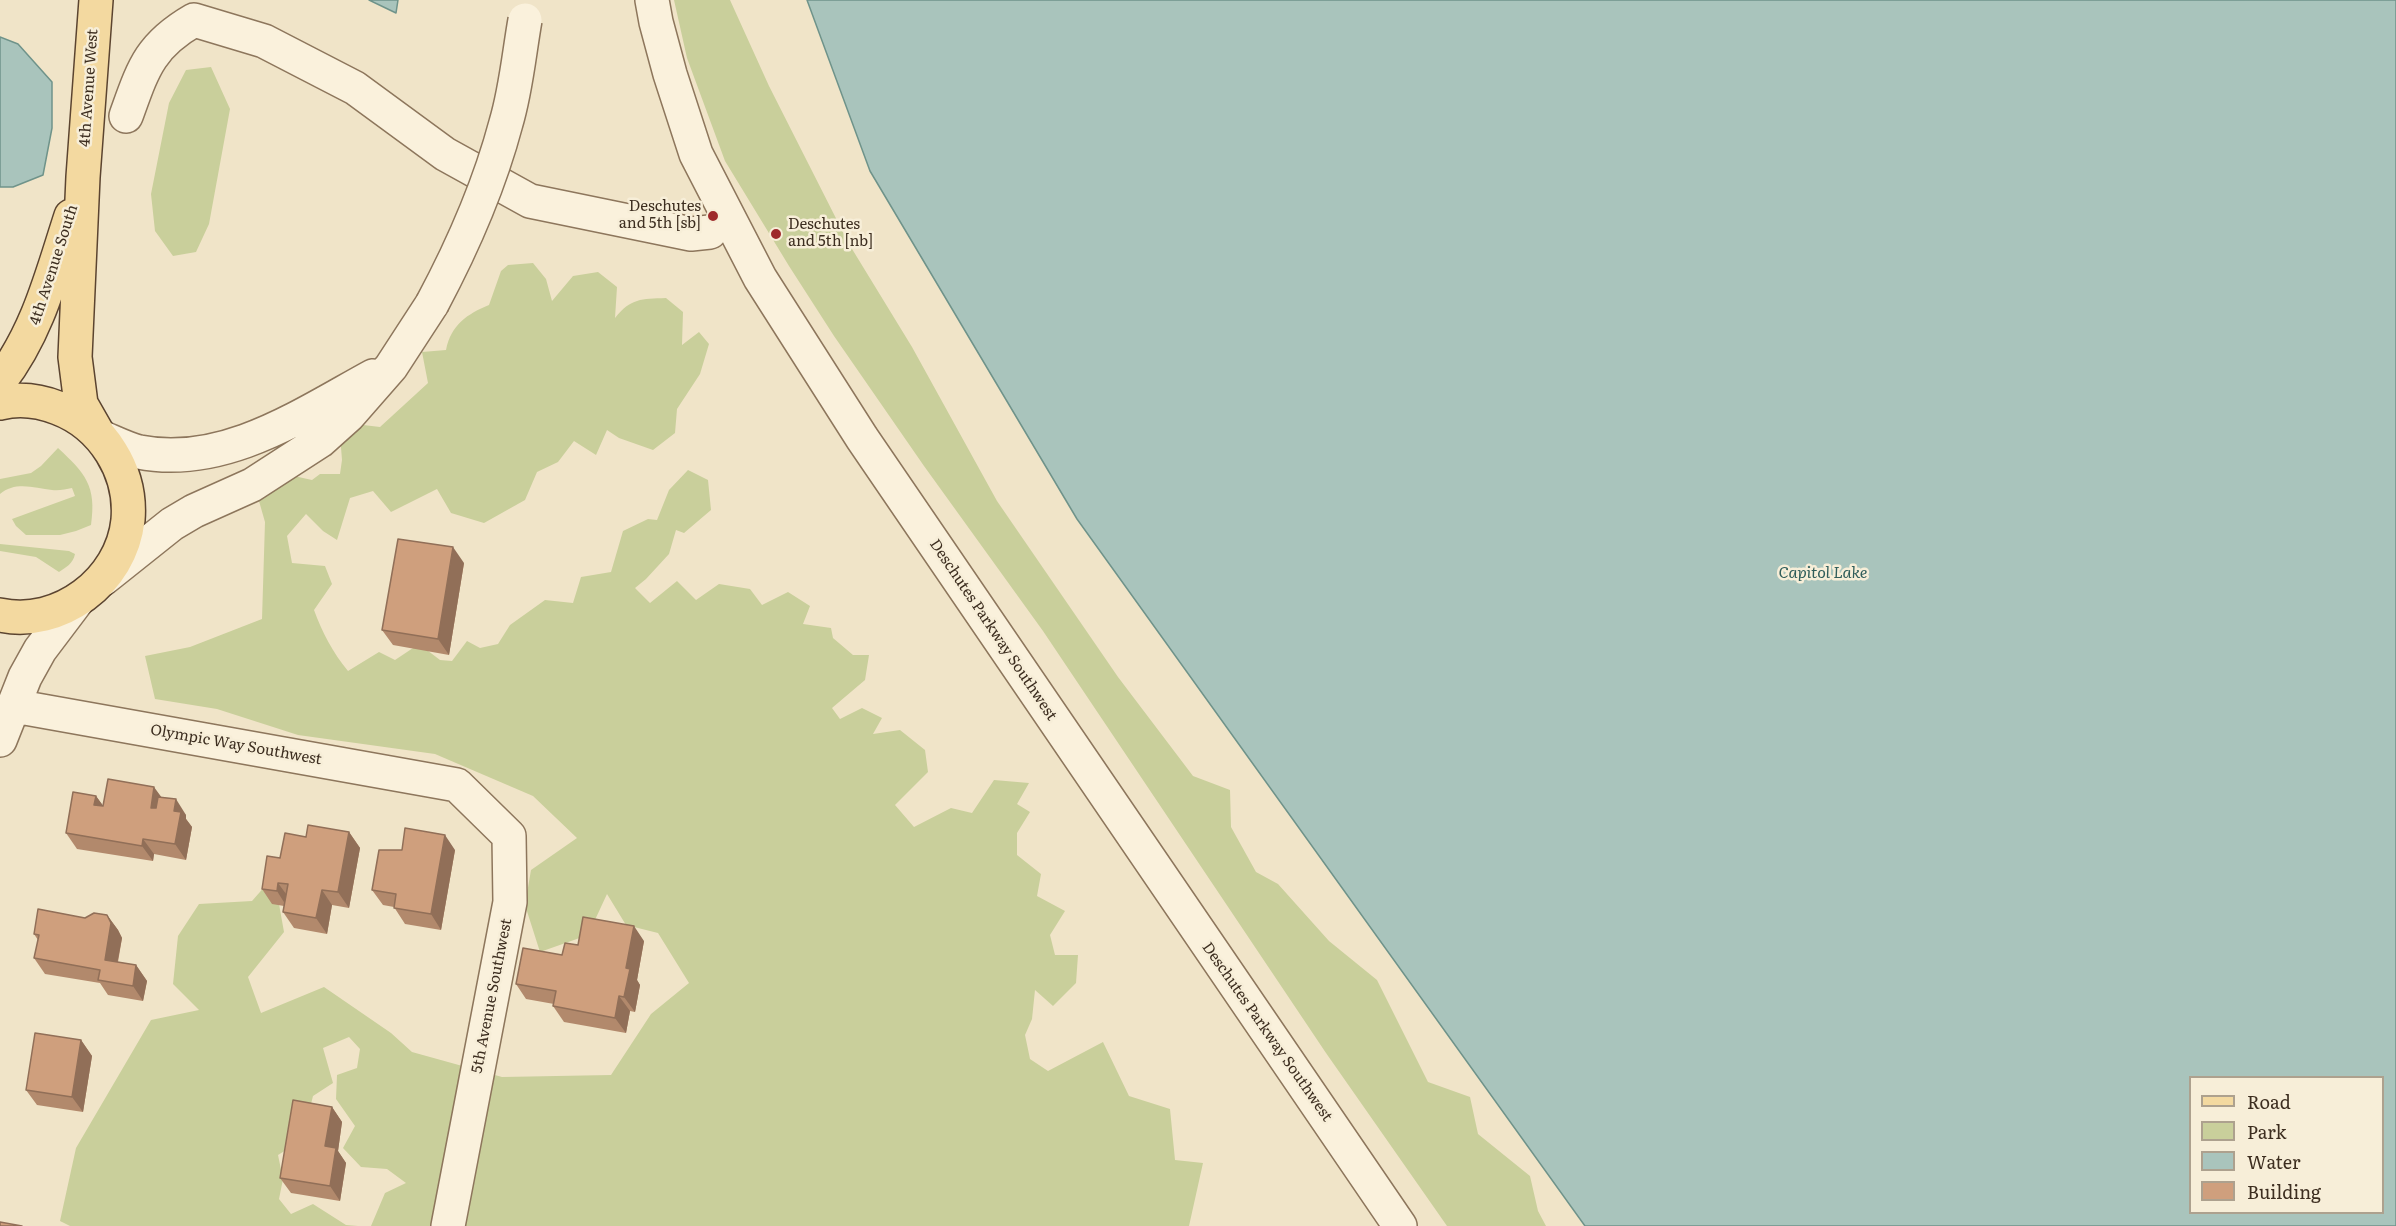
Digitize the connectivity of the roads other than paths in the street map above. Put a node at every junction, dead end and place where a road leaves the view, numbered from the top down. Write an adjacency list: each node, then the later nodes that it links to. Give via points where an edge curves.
1 (96, 0): 5 (main road, 4th Avenue West)
2 (652, 0): 18 (street, Deschutes Parkway Southwest, via 670,74 696,154 760,278 862,438)
3 (527, 10): 7 (street, bridge, via 507,121 487,188 462,248 432,304)
4 (126, 116): 6 (street, via 144,67 171,34 194,20 264,41 355,88 445,154 530,201 691,234)
5 (83, 177): 8 (main road, 4th Avenue South, via 32,332); 10 (main road, via 75,357 81,404)
6 (710, 232)
7 (391, 367): 10 (street, via 245,442 206,452 139,452); 11 (street, via 320,441 252,485 172,524)
8 (8, 371)
9 (0, 402): 10 (main road, via 41,402 71,413)
10 (99, 435): 11 (main road, via 116,459 126,489 128,521 119,552)
11 (103, 579): 12 (main road)
12 (77, 601): 13 (main road, via 47,615); 14 (street, via 40,650)
13 (0, 615)
14 (14, 706): 15 (street); 16 (street, Olympic Way Southwest)
15 (0, 740)
16 (457, 785): 17 (street, 5th Avenue Southwest, via 509,836 510,902)
17 (448, 1226)
18 (1400, 1226)

